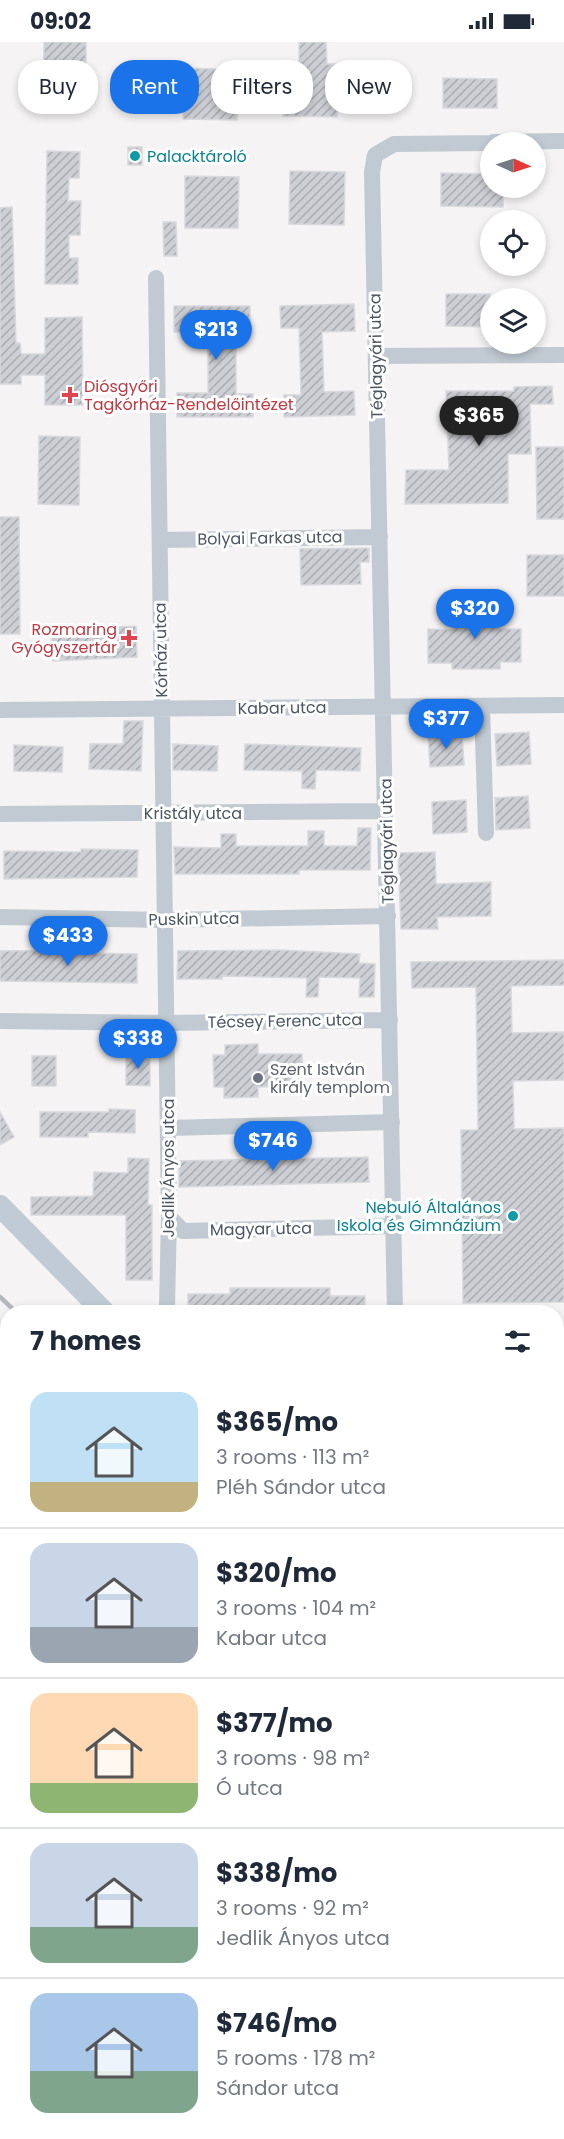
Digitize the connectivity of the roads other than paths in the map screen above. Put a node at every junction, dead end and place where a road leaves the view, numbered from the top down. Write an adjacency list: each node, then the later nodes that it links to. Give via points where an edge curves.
1 (546, 141): 2 (street)
2 (564, 141)
3 (480, 142): 6 (street, Téglagyári utca, via 394,144 375,155 372,171)
4 (156, 278): 8 (street, Kórház utca)
5 (564, 355): 6 (street)
6 (376, 356): 7 (street, Téglagyári utca)
7 (380, 537): 8 (street, Bolyai Farkas utca); 11 (street, Téglagyári utca)
8 (160, 540): 13 (street, Kórház utca)
9 (564, 705): 10 (street, Kabar utca)
10 (482, 706): 11 (street, Kabar utca); 17 (street)
11 (384, 707): 13 (street, Kabar utca); 14 (street, Téglagyári utca)
12 (0, 710): 13 (street, Kabar utca)
13 (162, 710): 15 (street, Kórház utca)
14 (386, 812): 15 (street, Kristály utca); 18 (street, Téglagyári utca)
15 (164, 813): 16 (street, Kristály utca); 20 (street, Kórház utca)
16 (0, 814)
17 (486, 833)
18 (388, 916): 20 (street, Puskin utca); 21 (street, Téglagyári utca)
19 (0, 917): 20 (street, Puskin utca)
20 (165, 920): 23 (street, Kórház utca)
21 (390, 1020): 23 (street, Técsey Ferenc utca); 24 (street, Téglagyári utca)
22 (0, 1021): 23 (street, Técsey Ferenc utca)
23 (166, 1023): 25 (street, Jedlik Ányos utca)
24 (392, 1122): 25 (street); 28 (street, Téglagyári utca)
25 (168, 1128): 27 (street, Jedlik Ányos utca)
26 (0, 1206): 29 (street)
27 (170, 1218): 28 (street, Magyar utca, via 183,1231); 30 (street, Jedlik Ányos utca)
28 (395, 1226): 31 (street, Téglagyári utca)
29 (97, 1305)
30 (167, 1305)
31 (395, 1305)

